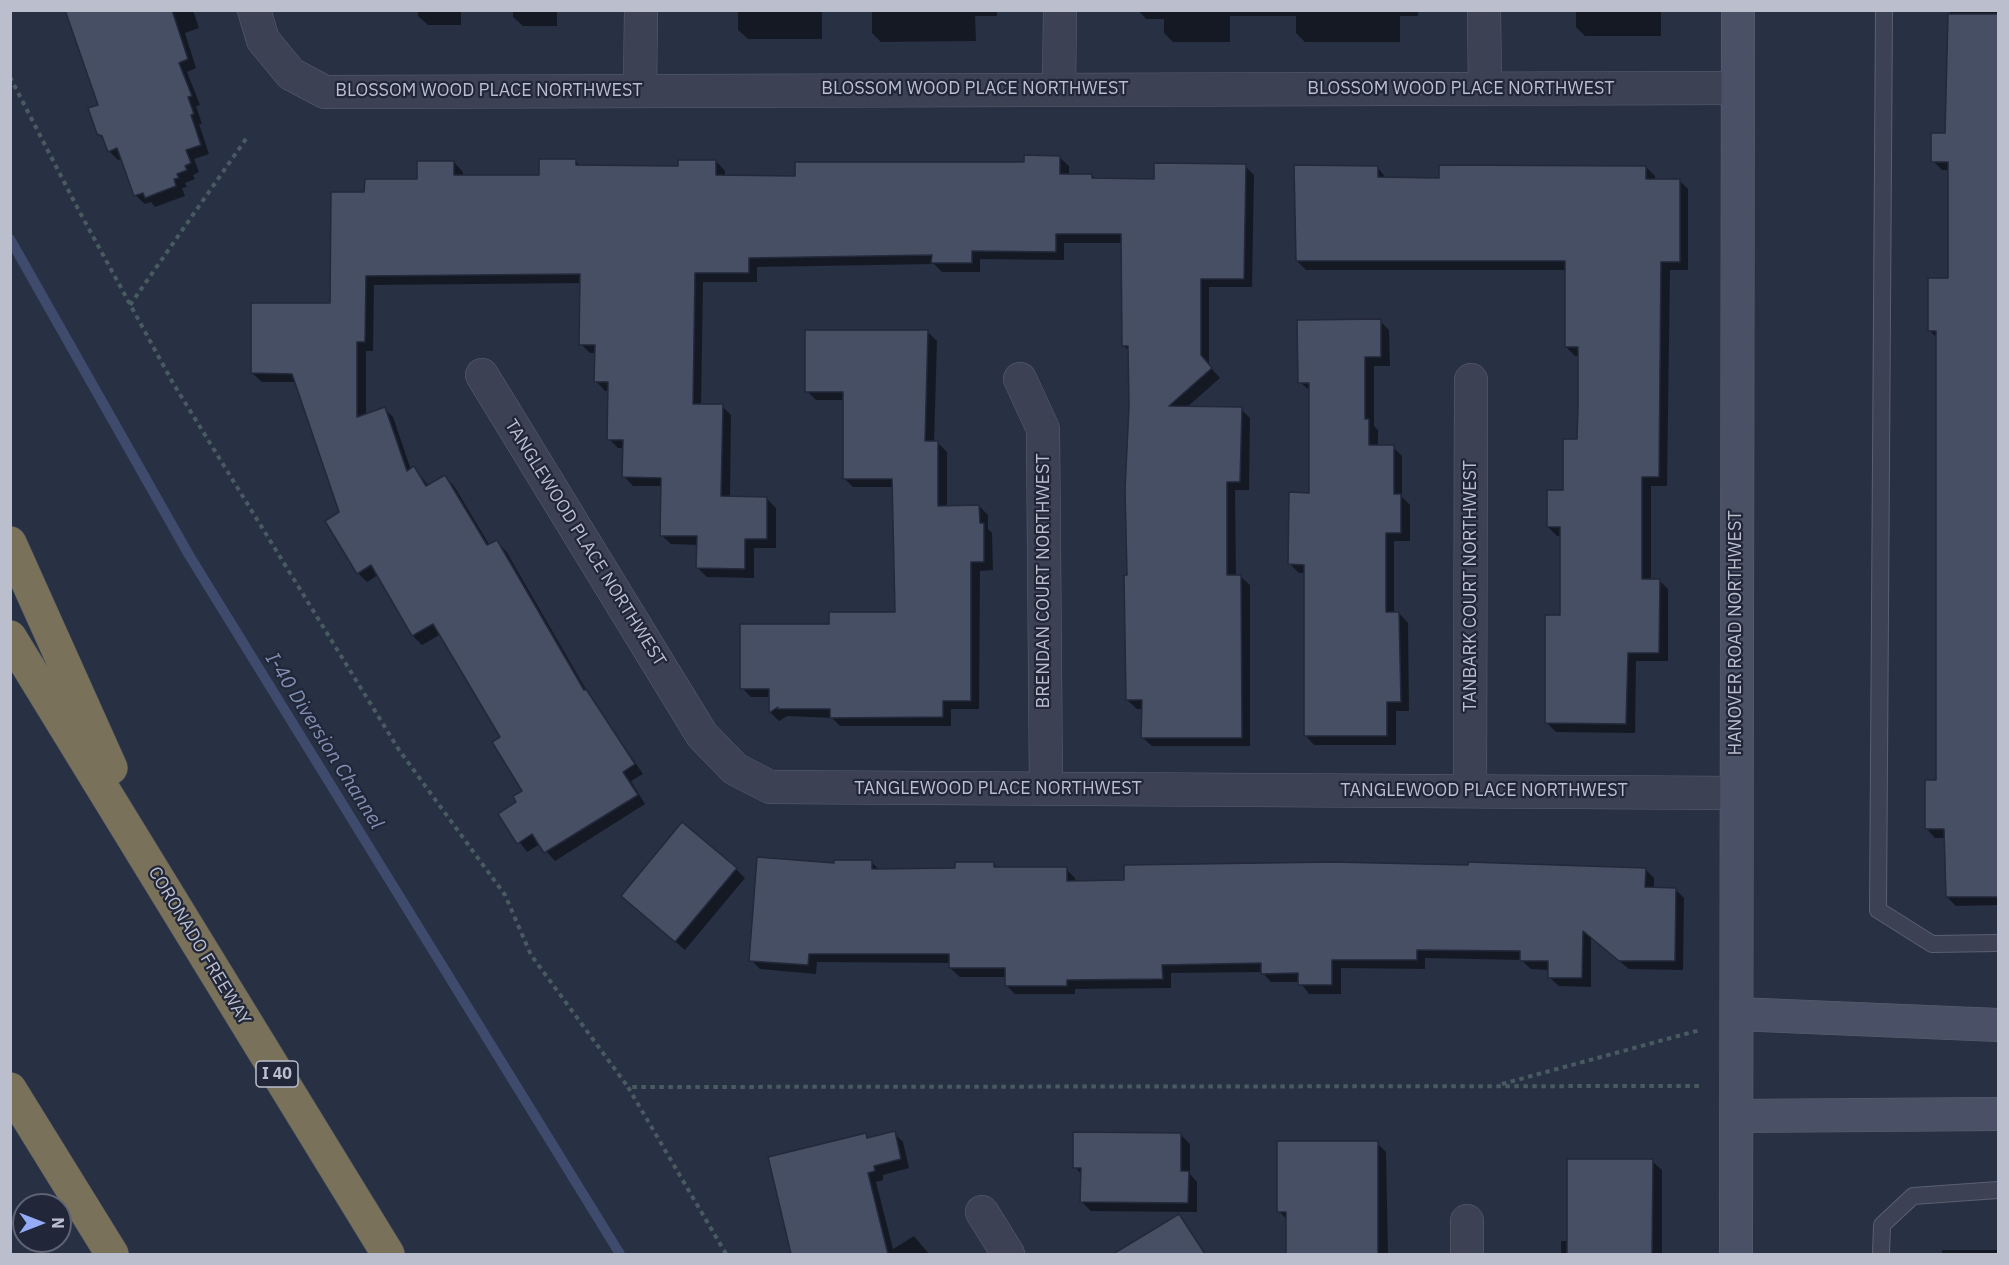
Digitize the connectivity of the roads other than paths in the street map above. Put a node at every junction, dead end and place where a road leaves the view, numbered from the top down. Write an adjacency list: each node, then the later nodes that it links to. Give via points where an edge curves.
1 (254, 10): 10 (street, BLOSSOM WOOD PLACE NORTHWEST, via 263,40 291,74 325,92)
2 (641, 10): 10 (street)
3 (1060, 10): 8 (street)
4 (1484, 10): 9 (street)
5 (1738, 10): 7 (street, HANOVER ROAD NORTHWEST)
6 (1884, 10): 20 (lane, via 1878,910 1932,944)
7 (1738, 88): 9 (street, BLOSSOM WOOD PLACE NORTHWEST); 18 (street, HANOVER ROAD NORTHWEST)
8 (1059, 89): 9 (street, BLOSSOM WOOD PLACE NORTHWEST); 10 (street, BLOSSOM WOOD PLACE NORTHWEST)
9 (1485, 89)
10 (640, 90)
11 (482, 375): 16 (street, TANGLEWOOD PLACE NORTHWEST, via 702,735 735,769 770,787)
12 (1020, 379): 16 (street, BRENDAN COURT NORTHWEST, via 1043,429)
13 (1471, 380): 17 (street, TANBARK COURT NORTHWEST)
14 (10, 543): 19 (highway)
15 (10, 637): 19 (highway, CORONADO FREEWAY / I 40)
16 (1046, 789): 17 (street, TANGLEWOOD PLACE NORTHWEST)
17 (1470, 791): 18 (street, TANGLEWOOD PLACE NORTHWEST)
18 (1735, 793): 21 (street, HANOVER ROAD NORTHWEST)
19 (167, 893): 30 (highway, CORONADO FREEWAY / I 40)
20 (1998, 943)
21 (1737, 1014): 22 (street); 24 (street, HANOVER ROAD NORTHWEST)
22 (1998, 1026)
23 (10, 1089): 29 (highway)
24 (1737, 1101): 25 (street); 33 (street, HANOVER ROAD NORTHWEST)
25 (1998, 1114)
26 (1998, 1190): 34 (lane, via 1913,1196 1882,1225)
27 (982, 1212): 31 (street)
28 (1467, 1221): 32 (street)
29 (112, 1254)
30 (388, 1254)
31 (1008, 1254)
32 (1467, 1254)
33 (1736, 1254)
34 (1881, 1254)

